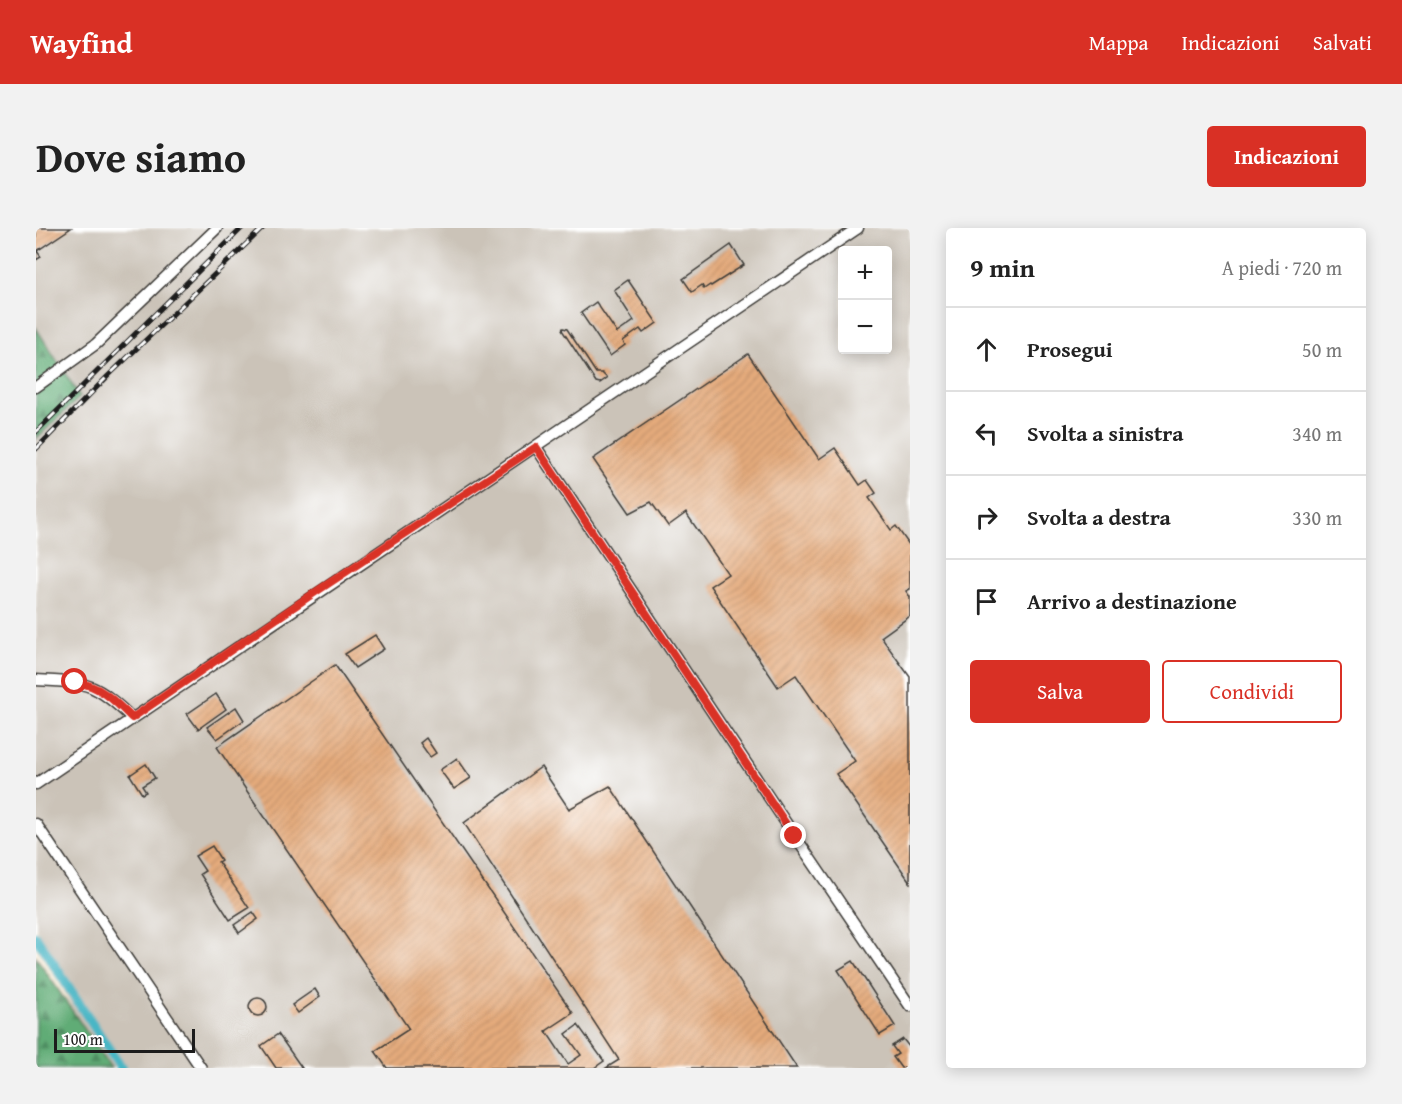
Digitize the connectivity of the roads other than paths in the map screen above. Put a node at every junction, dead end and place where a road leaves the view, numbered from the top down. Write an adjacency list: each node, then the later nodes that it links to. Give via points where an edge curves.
1 (217, 228): 3 (street, via 96,344)
2 (858, 228): 4 (street)
3 (36, 387)
4 (536, 447): 6 (street); 9 (street)
5 (36, 680): 6 (street, via 87,684 113,699)
6 (132, 718): 7 (street)
7 (36, 784)
8 (36, 824): 10 (street)
9 (910, 1005)
10 (201, 1068)

